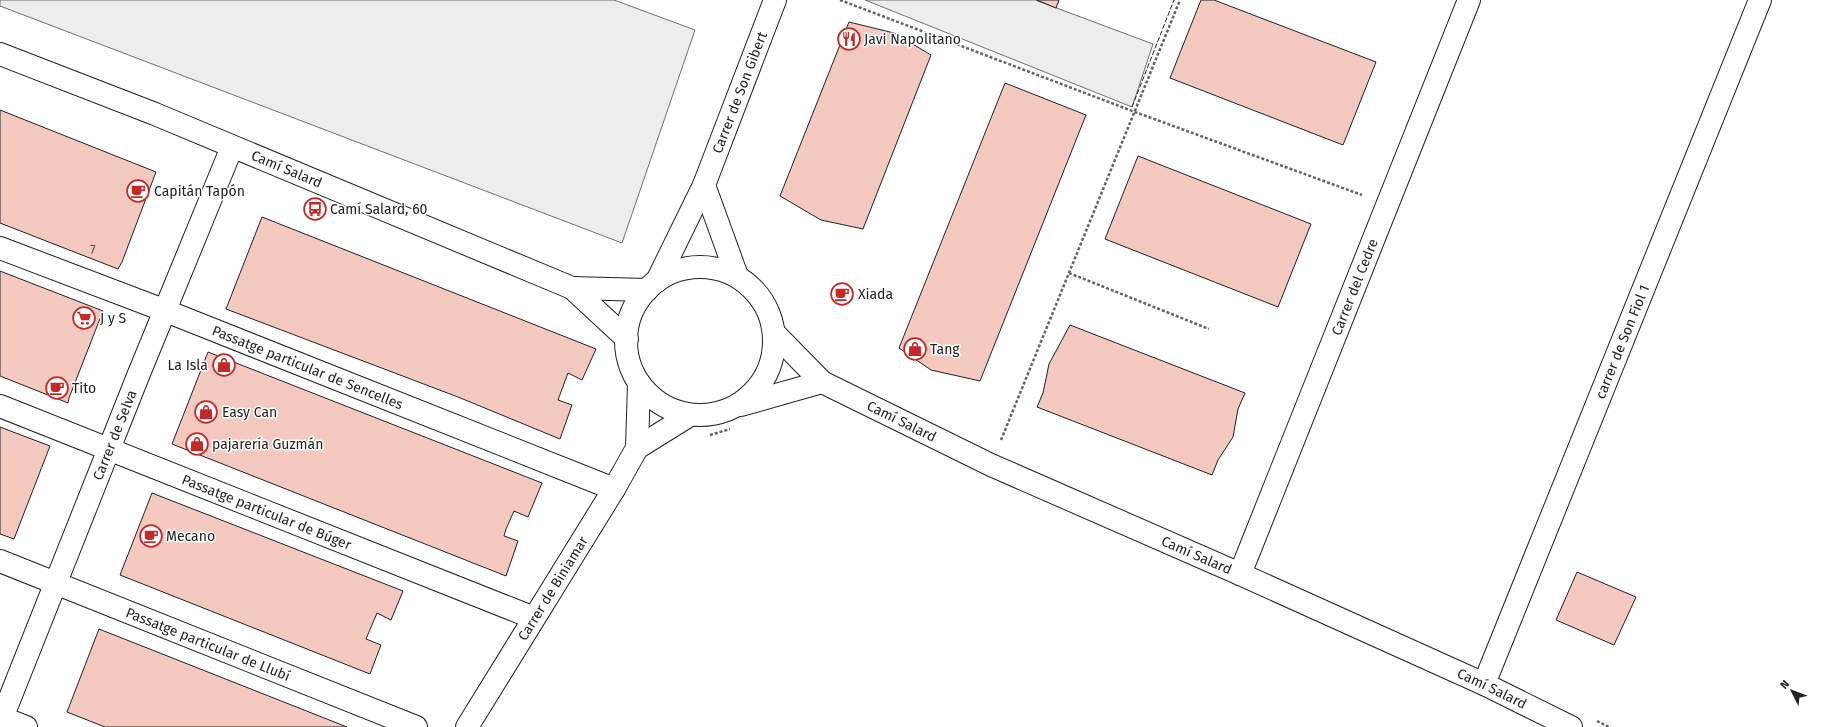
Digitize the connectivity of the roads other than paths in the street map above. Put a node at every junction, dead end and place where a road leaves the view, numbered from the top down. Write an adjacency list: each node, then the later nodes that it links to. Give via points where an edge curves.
1 (774, 0): 6 (street, Carrer de Son Gibert)
2 (1469, 0): 23 (street, Carrer del Cedre)
3 (1760, 0): 26 (street, carrer de Son Fiol 1)
4 (0, 54): 5 (street, Camí Salard)
5 (232, 147): 10 (street, Camí Salard); 11 (street, Carrer de Selva)
6 (704, 185): 8 (street); 9 (street, Carrer de Son Gibert)
7 (0, 248): 11 (street, Passatge particular de Sencelles)
8 (737, 276): 9 (street, via 718,268 696,267 675,271); 12 (street, via 756,291 769,311)
9 (652, 286): 10 (street, Camí Salard); 13 (street, via 636,304 629,321)
10 (572, 288): 13 (street, Camí Salard)
11 (166, 312): 19 (street, Carrer de Selva); 21 (street, Passatge particular de Sencelles)
12 (775, 334): 14 (street, Camí Salard); 17 (street, via 773,356 766,376 753,394)
13 (626, 339): 15 (street, via 627,354)
14 (822, 382): 17 (street); 23 (street, Camí Salard, via 991,465)
15 (639, 383): 18 (street, via 653,398 670,409); 20 (street, Carrer de Biniamar)
16 (0, 406): 19 (street, Passatge particular de Búger)
17 (736, 407): 18 (street, via 714,414)
18 (690, 415): 20 (street, Carrer de Biniamar)
19 (110, 448): 24 (street, Carrer de Selva); 25 (street, Passatge particular de Búger)
20 (637, 448): 21 (street, Carrer de Biniamar)
21 (614, 490): 25 (street, Carrer de Biniamar)
22 (0, 561): 24 (street, Passatge particular de Llubí)
23 (1240, 574): 26 (street, Camí Salard)
24 (56, 583): 27 (street, Carrer de Selva); 29 (street, Passatge particular de Llubí)
25 (534, 618): 30 (street, Carrer de Biniamar)
26 (1484, 684): 31 (street, Camí Salard)
27 (1, 719): 28 (street)
28 (26, 727)
29 (416, 727)
30 (467, 727)
31 (1571, 727)

